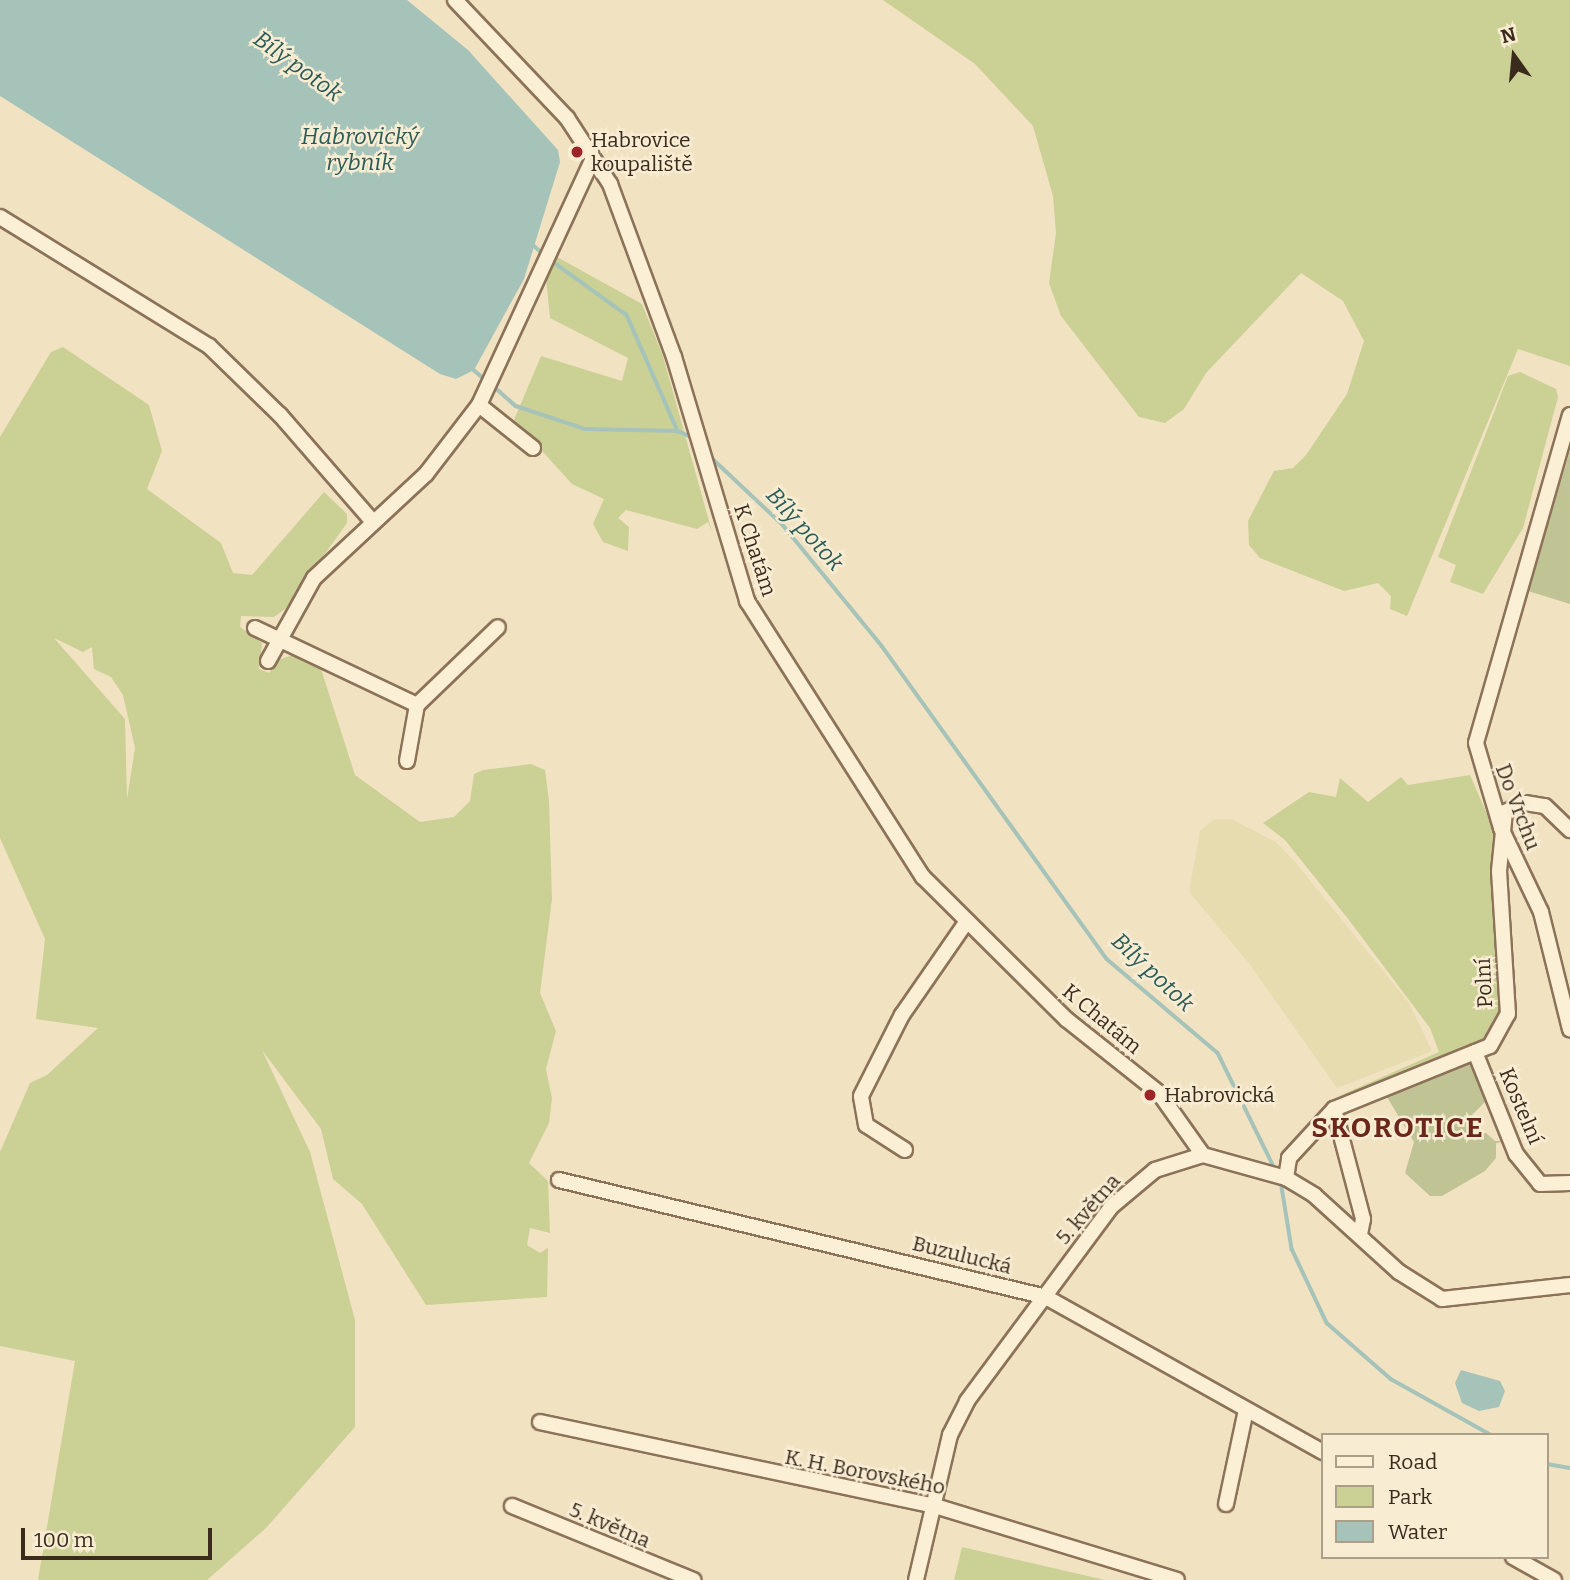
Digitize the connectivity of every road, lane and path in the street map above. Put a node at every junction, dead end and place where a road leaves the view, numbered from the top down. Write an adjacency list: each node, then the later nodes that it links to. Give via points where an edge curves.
1 (455, 0): 2 (street, K Chatám, via 566,118)
2 (592, 160): 4 (street); 16 (street, K Chatám, via 610,184 674,357 747,601 923,877)
3 (0, 216): 7 (street, via 209,346 280,415)
4 (479, 405): 6 (street); 7 (street, via 426,474)
5 (1570, 415): 14 (street, Do Vrchu, via 1476,743)
6 (533, 448)
7 (372, 521): 10 (street, via 314,578)
8 (498, 627): 12 (street)
9 (255, 628): 10 (street)
10 (278, 639): 11 (street); 12 (street)
11 (268, 661)
12 (417, 705): 13 (street)
13 (407, 761)
14 (1501, 828): 15 (street, via 1505,812 1525,803 1545,806); 17 (street, Do Vrchu, via 1541,912); 18 (street, Polní, via 1508,1014 1490,1046)
15 (1570, 830)
16 (967, 921): 20 (street, via 902,1015 862,1096 866,1125); 21 (street, K Chatám, via 1066,1020 1158,1093)
17 (1570, 1029)
18 (1475, 1052): 19 (street, Polní); 24 (street, Kostelní, via 1516,1154 1540,1184)
19 (1334, 1109): 22 (street, Polní, via 1289,1158); 25 (street, via 1363,1219)
20 (905, 1150)
21 (1203, 1155): 22 (street); 27 (street, 5. května, via 1155,1170 1131,1188)
22 (1285, 1178): 25 (street)
23 (559, 1180): 27 (street, Buzulucká)
24 (1570, 1182)
25 (1360, 1234): 26 (street, via 1399,1272 1442,1298)
26 (1570, 1285)
27 (1044, 1297): 28 (street, Buzulucká); 32 (street, 5. května, via 958,1416)
28 (1246, 1410): 30 (street, Buzulucká); 31 (street)
29 (540, 1422): 32 (street, K. H. Borovského)
30 (1322, 1451)
31 (1226, 1504)
32 (932, 1505): 36 (street, 5. května); 37 (street, K. H. Borovského)
33 (512, 1506): 35 (street, 5. května)
34 (1517, 1559): 38 (street)
35 (693, 1580)
36 (916, 1580)
37 (1177, 1580)
38 (1554, 1580)

